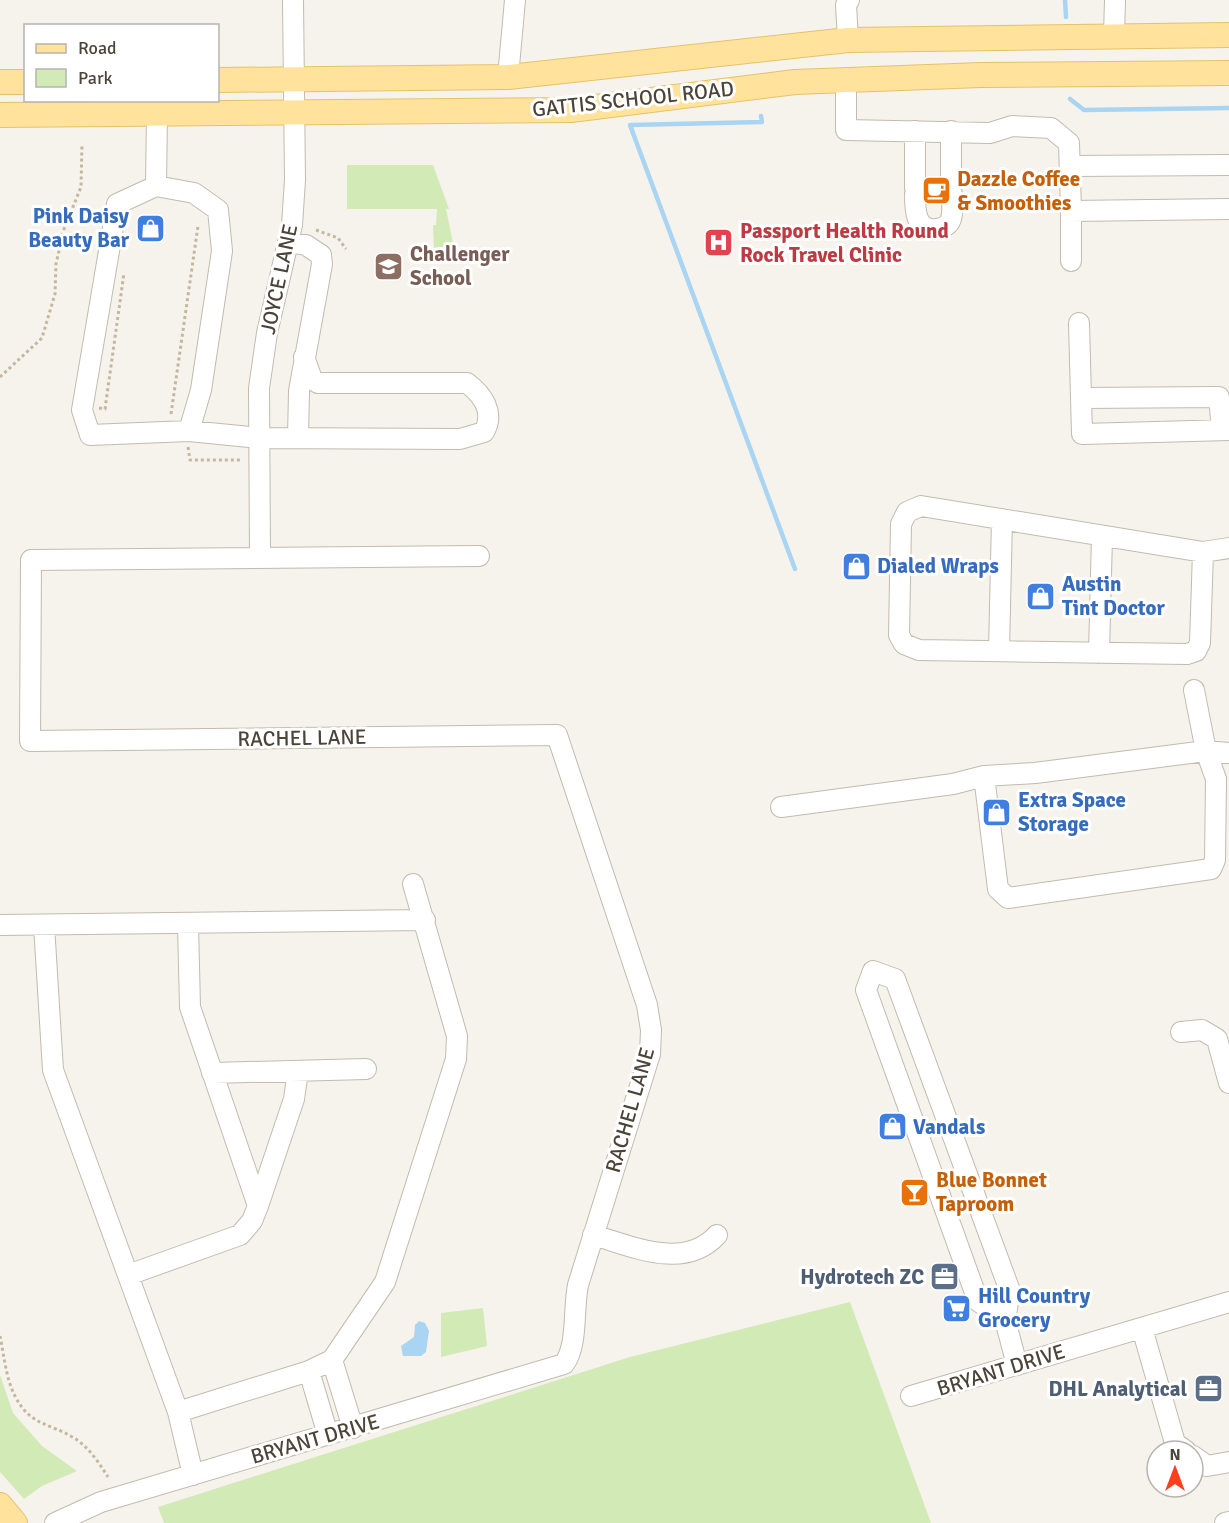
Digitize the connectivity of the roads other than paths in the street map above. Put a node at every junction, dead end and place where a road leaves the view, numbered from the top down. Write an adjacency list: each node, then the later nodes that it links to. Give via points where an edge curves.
1 (293, 0): 10 (street, JOYCE LANE)
2 (515, 0): 9 (street)
3 (849, 0): 7 (street)
4 (1114, 0): 5 (street)
5 (1114, 35): 6 (main road, GATTIS SCHOOL ROAD); 7 (main road, GATTIS SCHOOL ROAD)
6 (1229, 35)
7 (848, 40): 9 (main road, GATTIS SCHOOL ROAD)
8 (1229, 73): 12 (main road, GATTIS SCHOOL ROAD)
9 (508, 77): 10 (main road, GATTIS SCHOOL ROAD)
10 (293, 79): 11 (main road, GATTIS SCHOOL ROAD); 16 (street, JOYCE LANE)
11 (219, 80)
12 (846, 80): 16 (main road, GATTIS SCHOOL ROAD, via 795,82 571,110); 19 (street, via 846,130)
13 (0, 82): 14 (main road)
14 (24, 82)
15 (157, 114): 16 (main road, GATTIS SCHOOL ROAD); 17 (main road, GATTIS SCHOOL ROAD); 22 (street)
16 (294, 114): 25 (street, JOYCE LANE, via 295,180)
17 (0, 115)
18 (951, 131): 19 (street); 19 (street, via 952,216 942,228 930,229 920,224 915,214); 21 (street, via 990,133 1012,126 1051,128 1069,143)
19 (915, 132)
20 (1229, 165): 21 (street)
21 (1070, 166): 24 (street)
22 (156, 186): 31 (street, via 194,193 218,210 222,251 201,390); 31 (street, via 117,204 82,410 90,435)
23 (1229, 208): 24 (street)
24 (1071, 211): 26 (street)
25 (288, 242): 28 (street, via 306,245 321,255); 32 (street, JOYCE LANE, via 267,333 260,388)
26 (1071, 261)
27 (1079, 323): 29 (street)
28 (304, 357): 33 (street, via 298,391); 33 (street, via 312,379 318,383 466,383 481,395 489,423 484,432 460,439)
29 (1080, 398): 30 (street, via 1219,397); 30 (street, via 1082,434)
30 (1225, 430)
31 (188, 438): 32 (street)
32 (260, 438): 33 (street); 39 (street, JOYCE LANE)
33 (298, 438)
34 (1002, 519): 35 (street); 40 (street); 40 (street, via 921,506 907,512 901,535 899,635 904,644 919,650)
35 (1102, 536): 37 (street); 41 (street)
36 (1229, 548): 37 (street)
37 (1203, 552): 41 (street, via 1200,643 1196,651)
38 (479, 556): 39 (street, RACHEL LANE)
39 (260, 557): 60 (street, RACHEL LANE, via 31,560 30,741 558,735 647,1005 651,1030 650,1054)
40 (999, 651): 41 (street)
41 (1099, 653)
42 (1194, 690): 43 (street)
43 (1206, 751): 44 (street); 45 (street); 45 (street, via 1216,779 1215,860 1211,870 1008,898 998,889)
44 (1229, 753)
45 (984, 776): 46 (street, via 953,784)
46 (781, 807)
47 (413, 884): 48 (street)
48 (425, 920): 51 (street); 67 (street, via 457,1036 456,1059 385,1282)
49 (0, 925): 50 (street)
50 (44, 925): 51 (street); 62 (street, via 53,1070)
51 (188, 925): 55 (street, via 190,1007)
52 (1181, 1032): 56 (street, via 1202,1030 1217,1039)
53 (366, 1069): 54 (street)
54 (298, 1071): 55 (street); 59 (street, via 294,1099)
55 (212, 1073): 59 (street)
56 (1229, 1083)
57 (956, 1145): 58 (street); 58 (street, via 896,979 873,971 866,990); 64 (street, via 1010,1291)
58 (923, 1152): 64 (street, via 978,1301)
59 (258, 1206): 62 (street, via 240,1235)
60 (592, 1235): 61 (street, via 672,1254 690,1254); 66 (street, RACHEL LANE, via 574,1307)
61 (717, 1235)
62 (128, 1275): 71 (street)
63 (1229, 1302): 65 (street, BRYANT DRIVE)
64 (1005, 1320): 68 (street)
65 (1142, 1328): 68 (street, BRYANT DRIVE); 74 (street)
66 (572, 1354): 72 (street, BRYANT DRIVE, via 564,1364 549,1370)
67 (332, 1360): 69 (street); 72 (street)
68 (1017, 1365): 70 (street, BRYANT DRIVE)
69 (309, 1371): 71 (street); 73 (street)
70 (910, 1396)
71 (178, 1412): 77 (street)
72 (353, 1428): 73 (street, BRYANT DRIVE)
73 (328, 1435): 77 (street, BRYANT DRIVE)
74 (1174, 1439)
75 (1229, 1462): 76 (street)
76 (1205, 1465)
77 (193, 1475): 80 (street, BRYANT DRIVE, via 101,1502)
78 (0, 1505): 79 (main road)
79 (15, 1523)
80 (56, 1523)

